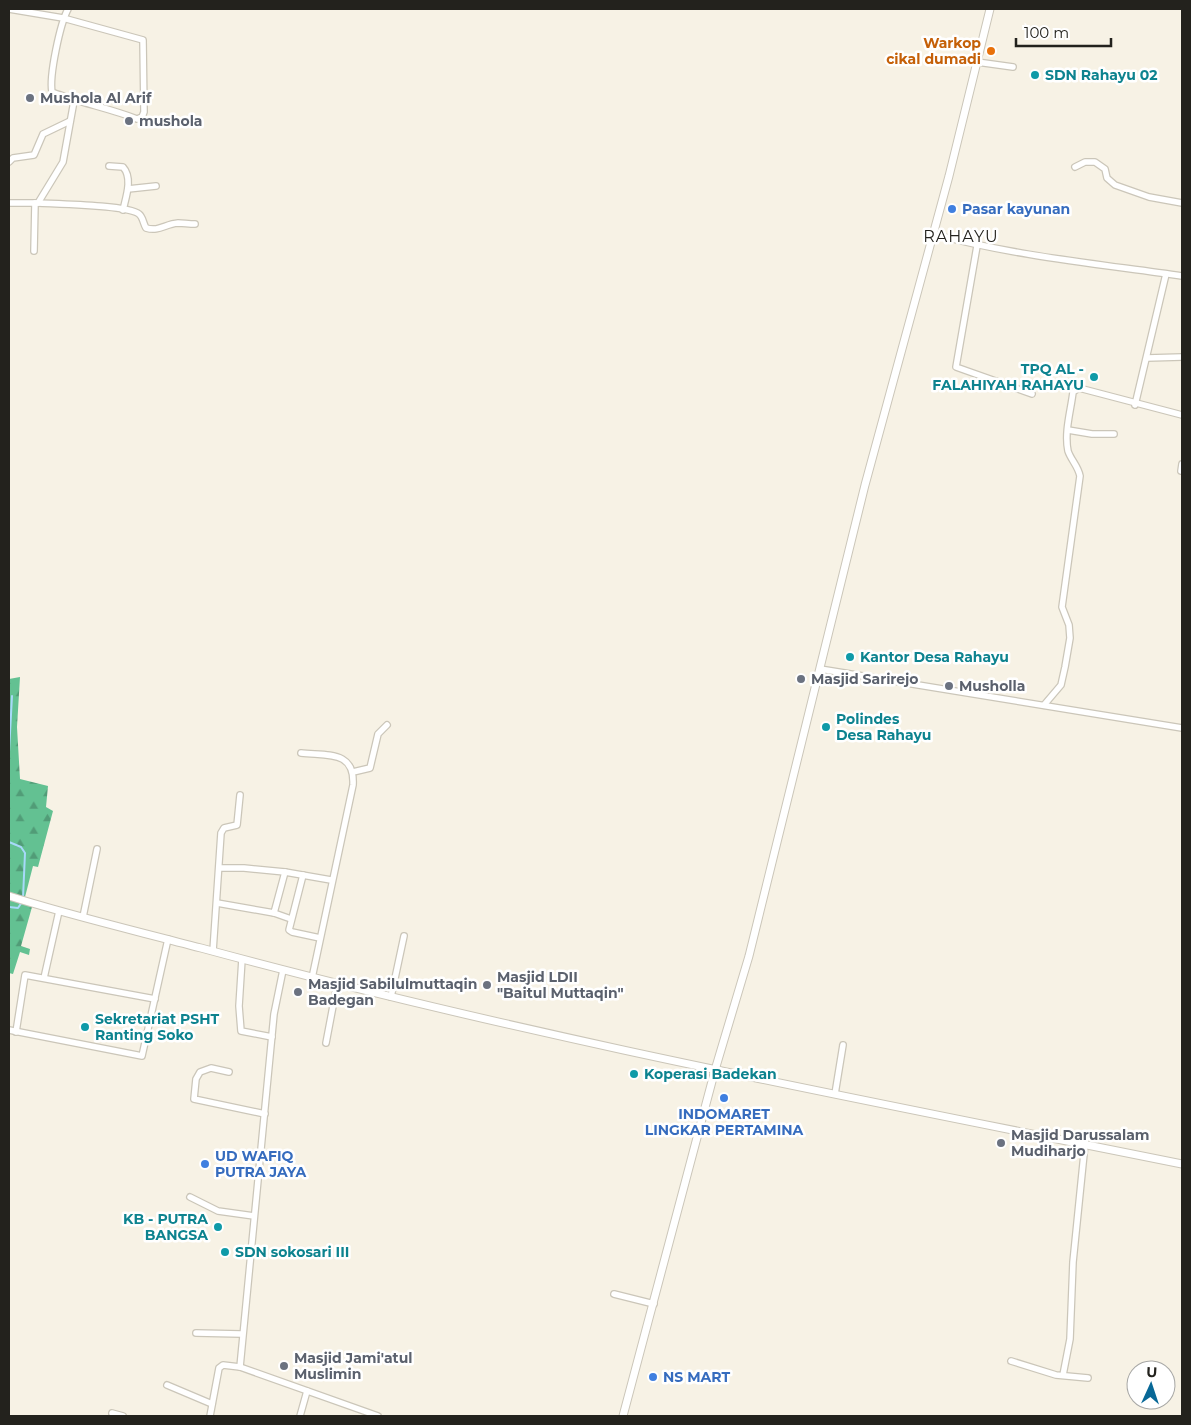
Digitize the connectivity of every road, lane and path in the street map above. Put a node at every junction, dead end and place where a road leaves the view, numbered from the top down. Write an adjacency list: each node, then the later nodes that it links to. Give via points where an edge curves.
1 (9, 9): 4 (street)
2 (68, 9): 4 (street)
3 (990, 9): 5 (street)
4 (63, 18): 7 (street, via 51,90); 7 (street, via 100,30 136,36 144,43 142,117 137,119)
5 (977, 62): 6 (street); 19 (street)
6 (1013, 67)
7 (74, 100): 8 (street)
8 (70, 121): 9 (street, via 43,134 34,155 13,158); 15 (street, via 63,162)
9 (9, 162)
10 (109, 166): 13 (street, via 124,167)
11 (1075, 167): 16 (street, via 1095,162 1105,169 1107,178 1115,185 1148,197)
12 (156, 186): 13 (street)
13 (128, 189): 17 (street)
14 (9, 203): 15 (street)
15 (37, 203): 17 (street); 21 (street)
16 (1182, 203)
17 (123, 210): 18 (street, via 140,214 144,225 150,229 160,230 178,223)
18 (195, 224)
19 (933, 234): 20 (street); 33 (street)
20 (976, 246): 22 (street, via 1074,263); 26 (street, via 956,367)
21 (34, 251)
22 (1166, 274): 23 (street); 25 (street)
23 (1182, 276)
24 (1182, 357): 25 (street)
25 (1147, 358): 27 (street)
26 (1032, 394)
27 (1135, 405): 28 (street); 29 (street, via 1077,388 1073,392)
28 (1182, 416)
29 (1068, 430): 30 (street); 34 (street, via 1069,452 1078,465 1080,476 1062,607 1070,638 1061,685)
30 (1114, 434)
31 (1182, 464): 32 (street)
32 (1181, 471)
33 (820, 669): 34 (street); 67 (street, via 747,964)
34 (1044, 705): 36 (street)
35 (387, 725): 38 (street, via 378,734 370,768)
36 (1182, 728)
37 (300, 753): 38 (street, via 343,758 352,766)
38 (353, 772): 44 (street)
39 (240, 795): 41 (street, via 237,825 224,828 221,833)
40 (98, 849): 49 (street)
41 (219, 868): 42 (street); 46 (street)
42 (285, 872): 43 (street); 48 (street)
43 (303, 875): 44 (street); 50 (street)
44 (331, 880): 52 (street)
45 (9, 896): 47 (street)
46 (217, 903): 48 (street); 54 (street)
47 (59, 911): 49 (street); 57 (street)
48 (274, 913): 50 (street)
49 (83, 917): 53 (street)
50 (291, 919): 52 (street, via 289,930 292,932)
51 (404, 936): 60 (street)
52 (320, 938): 58 (street)
53 (168, 939): 54 (street); 61 (street)
54 (213, 951): 55 (street)
55 (242, 959): 56 (street); 64 (street, via 241,1031)
56 (283, 970): 58 (street); 64 (street)
57 (44, 978): 61 (street); 63 (street, via 23,977)
58 (312, 978): 59 (street)
59 (337, 985): 60 (street); 65 (street)
60 (391, 997): 67 (street)
61 (155, 999): 63 (street, via 142,1056)
62 (9, 1030): 63 (street)
63 (16, 1032)
64 (272, 1036): 70 (street)
65 (326, 1043)
66 (843, 1045): 69 (street)
67 (715, 1070): 69 (street); 76 (street)
68 (229, 1072): 70 (street, via 210,1068 200,1072 194,1099)
69 (835, 1094): 71 (street)
70 (265, 1114): 74 (street)
71 (1085, 1144): 72 (street); 81 (street, via 1073,1262 1070,1339)
72 (1182, 1164)
73 (190, 1197): 74 (street, via 218,1211)
74 (254, 1216): 78 (street)
75 (614, 1294): 76 (street)
76 (654, 1304): 92 (street)
77 (196, 1333): 78 (street)
78 (241, 1334): 80 (street)
79 (1011, 1361): 81 (street)
80 (240, 1367): 84 (street); 85 (street, via 220,1366)
81 (1063, 1375): 82 (street)
82 (1088, 1378)
83 (167, 1385): 85 (street)
84 (307, 1391): 87 (street); 90 (street)
85 (212, 1404): 89 (street)
86 (112, 1413): 88 (street)
87 (367, 1415): 91 (street)
88 (123, 1416)
89 (210, 1416)
90 (300, 1416)
91 (378, 1416)
92 (623, 1416)

